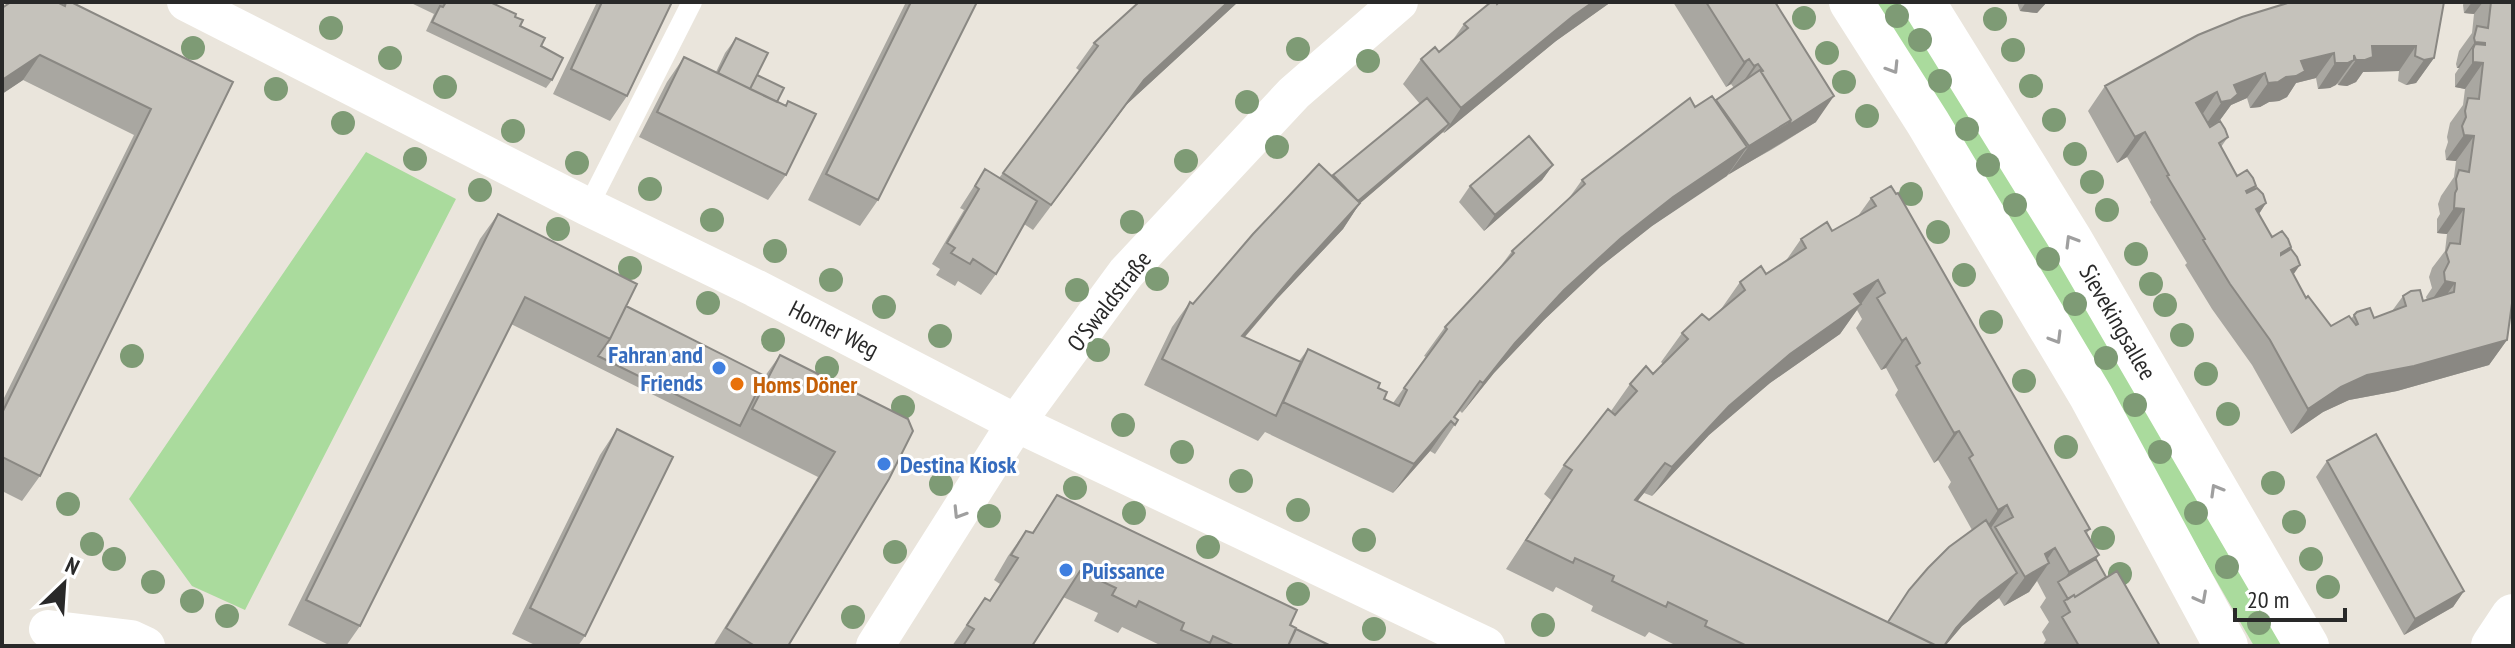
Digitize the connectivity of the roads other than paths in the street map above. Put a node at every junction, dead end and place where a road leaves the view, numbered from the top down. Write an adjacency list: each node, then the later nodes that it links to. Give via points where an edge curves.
1 (186, 2): 6 (street, Horner Weg)
2 (692, 2): 6 (lane)
3 (1399, 2): 7 (street, O'Swaldstraße, via 1294,93 1126,273)
4 (1851, 2): 13 (main road, one-way to 13, via 2091,396)
5 (1923, 2): 14 (main road, Sievekingsallee, one-way to 5, via 2070,239)
6 (588, 207): 7 (street, Horner Weg)
7 (1016, 423): 11 (street, O'Swaldstraße, one-way to 11); 12 (street, Horner Weg)
8 (2513, 616): 15 (main road)
9 (48, 629): 10 (street, via 131,639)
10 (146, 646)
11 (875, 646)
12 (1486, 646)
13 (2226, 646)
14 (2307, 646)
15 (2493, 646)

